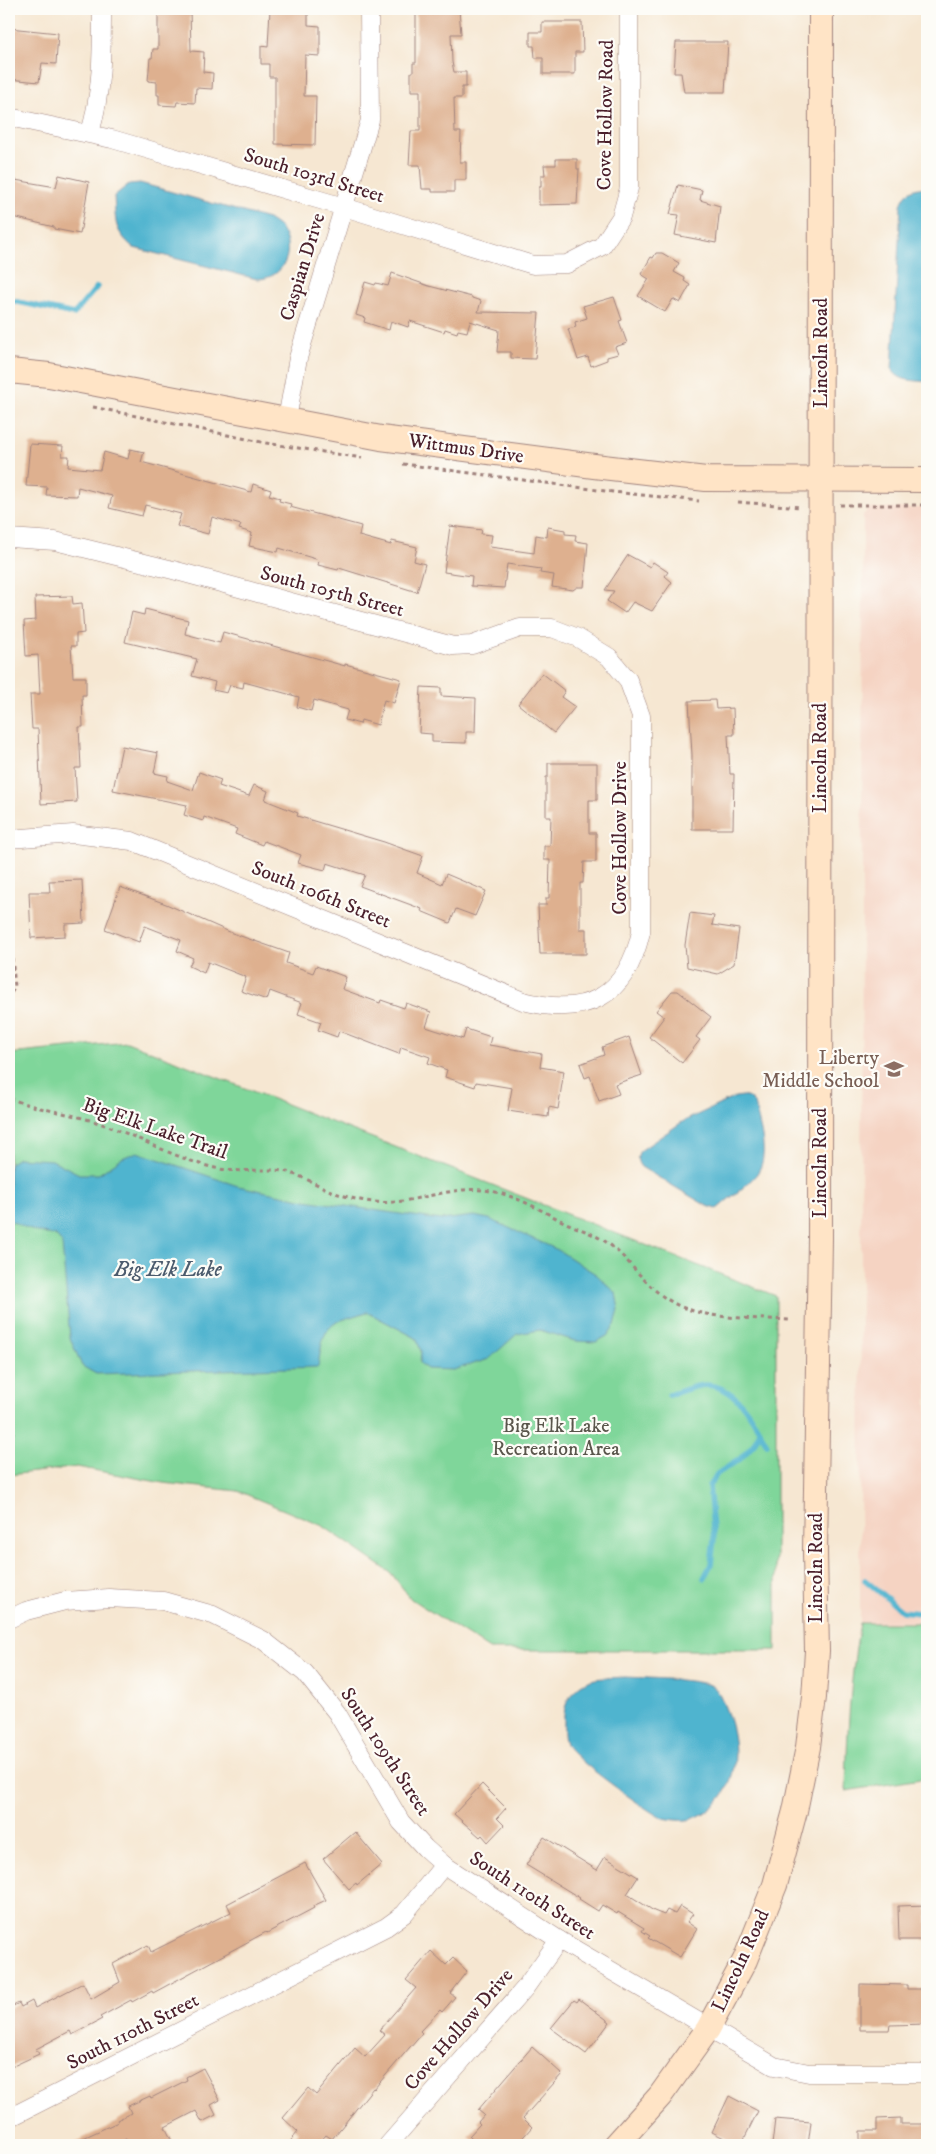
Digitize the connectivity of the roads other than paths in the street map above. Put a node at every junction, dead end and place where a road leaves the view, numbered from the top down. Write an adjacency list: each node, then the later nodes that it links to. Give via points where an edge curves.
1 (102, 9): 6 (street, via 101,78)
2 (370, 9): 7 (street, Caspian Drive, via 370,120)
3 (629, 9): 8 (street, Cove Hollow Road, via 629,188 621,217)
4 (821, 9): 11 (street, Lincoln Road)
5 (9, 117): 6 (street, South 103rd Street)
6 (90, 133): 7 (street, South 103rd Street)
7 (344, 207): 8 (street, South 103rd Street, via 533,265 567,264); 10 (street, Caspian Drive, via 298,358)
8 (602, 246)
9 (9, 371): 10 (street, Wittmus Drive, via 49,375)
10 (287, 419): 11 (street, Wittmus Drive, via 381,438 706,479)
11 (821, 479): 12 (street, Wittmus Drive); 20 (street, Lincoln Road, via 820,1239 814,1697 808,1747 776,1885 745,1960)
12 (927, 480)
13 (9, 538): 14 (street, South 105th Street, via 64,544 173,570 453,646 472,645 520,628 552,628 578,638 609,657)
14 (628, 680): 16 (street, Cove Hollow Drive, via 641,716 641,932 636,954 626,973)
15 (9, 838): 16 (street, South 106th Street, via 72,834 132,841 523,1001 567,1007 591,1002)
16 (611, 990)
17 (9, 1618): 18 (street, South 109th Street, via 65,1601 109,1598 163,1601 213,1615 263,1640 305,1673 337,1713 401,1822)
18 (444, 1865): 19 (street, South 110th Street); 22 (street, South 110th Street, via 404,1914 386,1927)
19 (558, 1940): 20 (street, South 110th Street); 23 (street, Cove Hollow Drive, via 525,1988)
20 (708, 2029): 21 (street, South 110th Street, via 774,2066 793,2072); 24 (street, Lincoln Road, via 660,2096)
21 (927, 2073)
22 (9, 2118)
23 (388, 2145)
24 (616, 2145)

